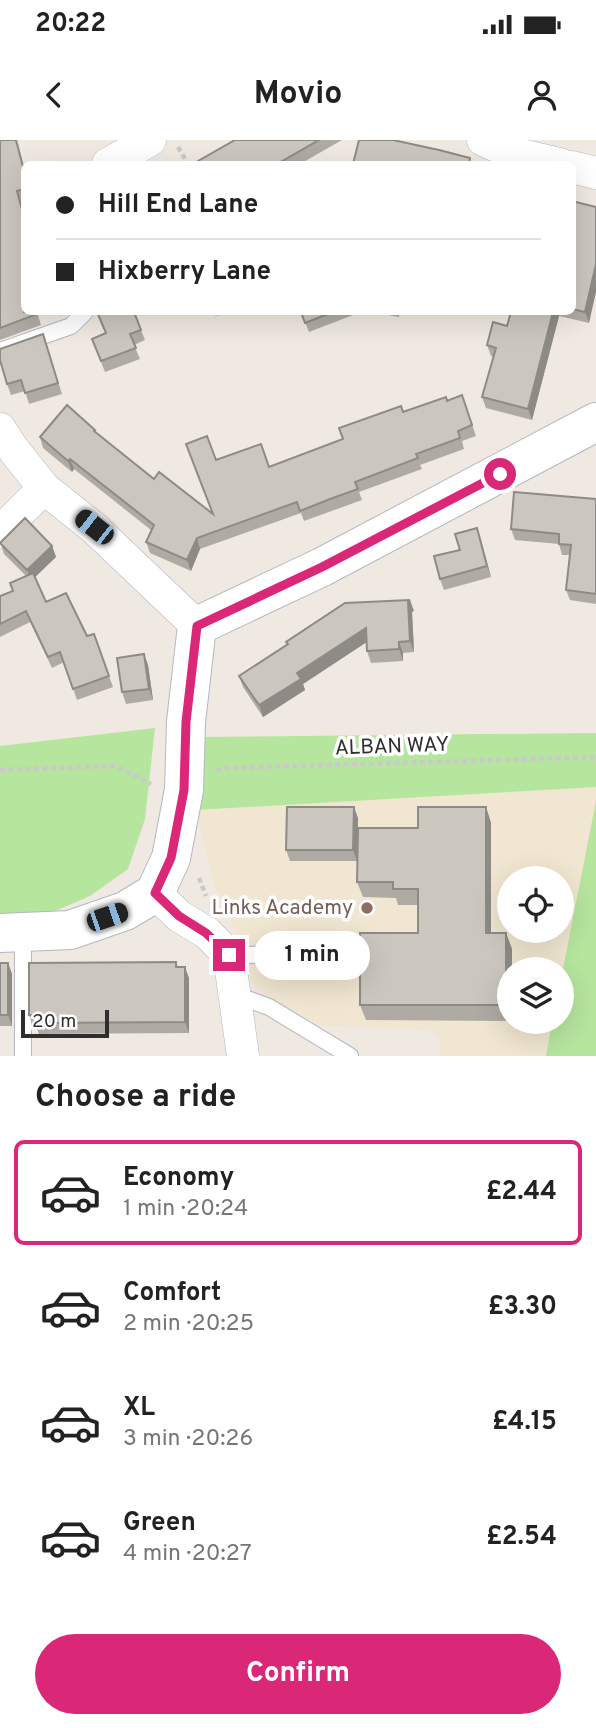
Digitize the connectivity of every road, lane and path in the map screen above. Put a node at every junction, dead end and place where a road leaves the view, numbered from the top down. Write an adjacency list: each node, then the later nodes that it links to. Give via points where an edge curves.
1 (149, 140): 4 (street)
2 (175, 140): 5 (path)
3 (483, 140): 6 (street)
4 (112, 161)
5 (186, 161)
6 (547, 161)
7 (576, 168): 8 (street)
8 (596, 173)
9 (82, 315): 10 (lane, via 71,327)
10 (0, 351)
11 (596, 422): 15 (street, via 322,567)
12 (0, 429): 13 (street)
13 (44, 488): 14 (street); 15 (street, via 94,527)
14 (0, 532)
15 (197, 626): 21 (street, via 184,790 171,858)
16 (596, 757): 18 (path, ALBAN WAY, via 221,768)
17 (0, 770): 19 (path, via 115,766)
18 (213, 775)
19 (163, 790)
20 (197, 874): 22 (path)
21 (155, 893): 23 (street, via 125,911 70,930); 25 (street)
22 (206, 897)
23 (11, 933): 27 (lane)
24 (318, 954): 25 (lane)
25 (229, 955): 26 (street)
26 (234, 994): 28 (street); 29 (lane, via 269,1007)
27 (23, 1056)
28 (243, 1056)
29 (350, 1056)

